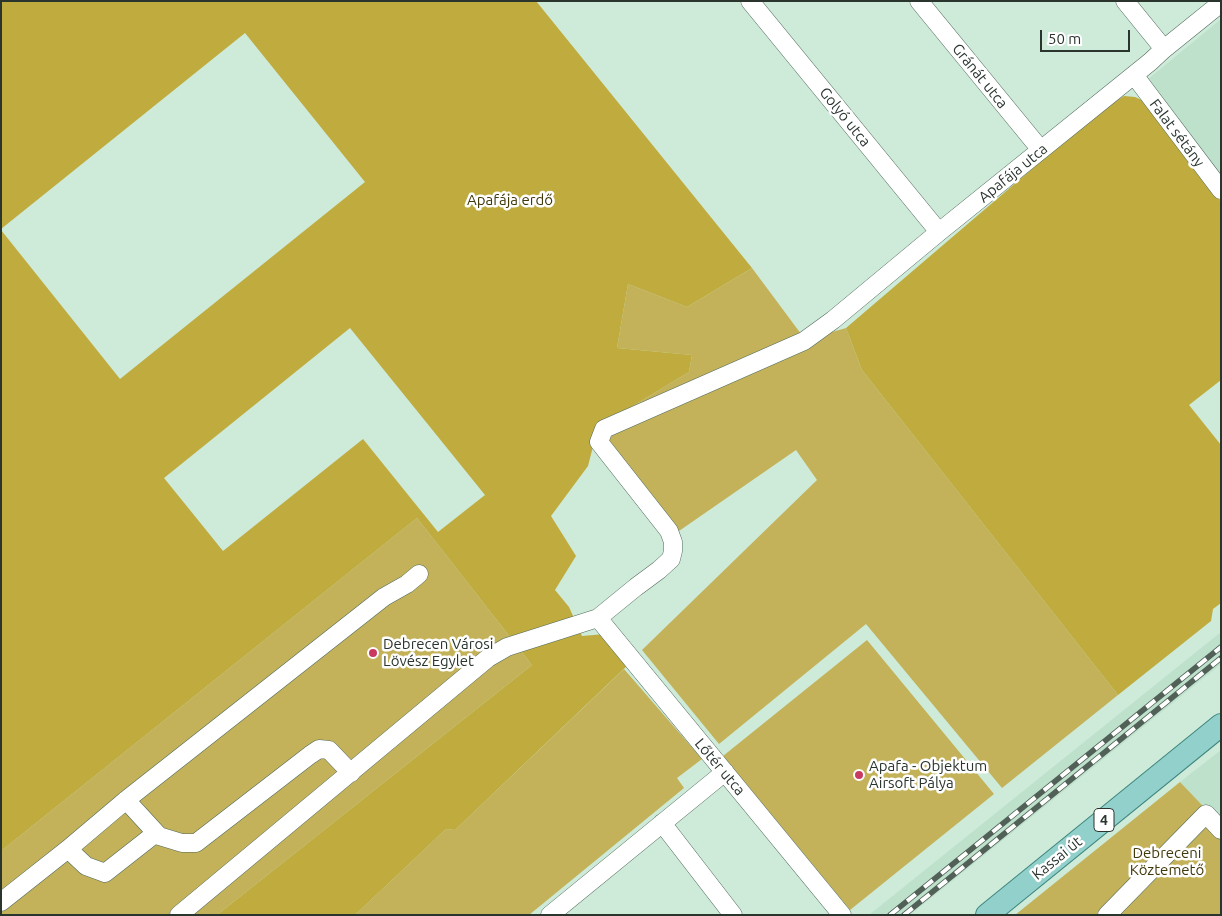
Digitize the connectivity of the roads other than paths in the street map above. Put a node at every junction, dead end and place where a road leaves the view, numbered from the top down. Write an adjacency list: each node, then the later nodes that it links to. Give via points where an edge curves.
1 (750, 1): 9 (street, Golyó utca)
2 (920, 1): 7 (street, Gránát utca)
3 (1124, 1): 5 (street)
4 (1221, 3): 5 (street, Apafája utca)
5 (1164, 49): 6 (street, Apafája utca)
6 (1134, 75): 7 (street, Apafája utca); 8 (street, Falat sétány)
7 (1041, 150): 9 (street, Apafája utca)
8 (1221, 190)
9 (939, 232): 11 (street, Apafája utca, via 804,341 604,429 598,442 669,531 673,552 671,559 659,570)
10 (420, 574): 15 (street, via 384,597)
11 (598, 618): 13 (street, Lőtér utca, via 629,669); 14 (street, via 507,647 488,658)
12 (1221, 725): 25 (main road, Kassai út / 4)
13 (725, 772): 16 (street); 24 (street, Lőtér utca)
14 (350, 773): 18 (street, via 329,750 319,749 196,843 182,843); 21 (street)
15 (126, 800): 18 (street); 19 (street)
16 (662, 823): 22 (street); 23 (street)
17 (1221, 830): 26 (street, via 1206,814)
18 (156, 833): 19 (street, via 105,873 86,866)
19 (68, 849): 20 (street)
20 (1, 902)
21 (179, 915)
22 (550, 915)
23 (733, 915)
24 (842, 915)
25 (987, 915)
26 (1107, 915)

